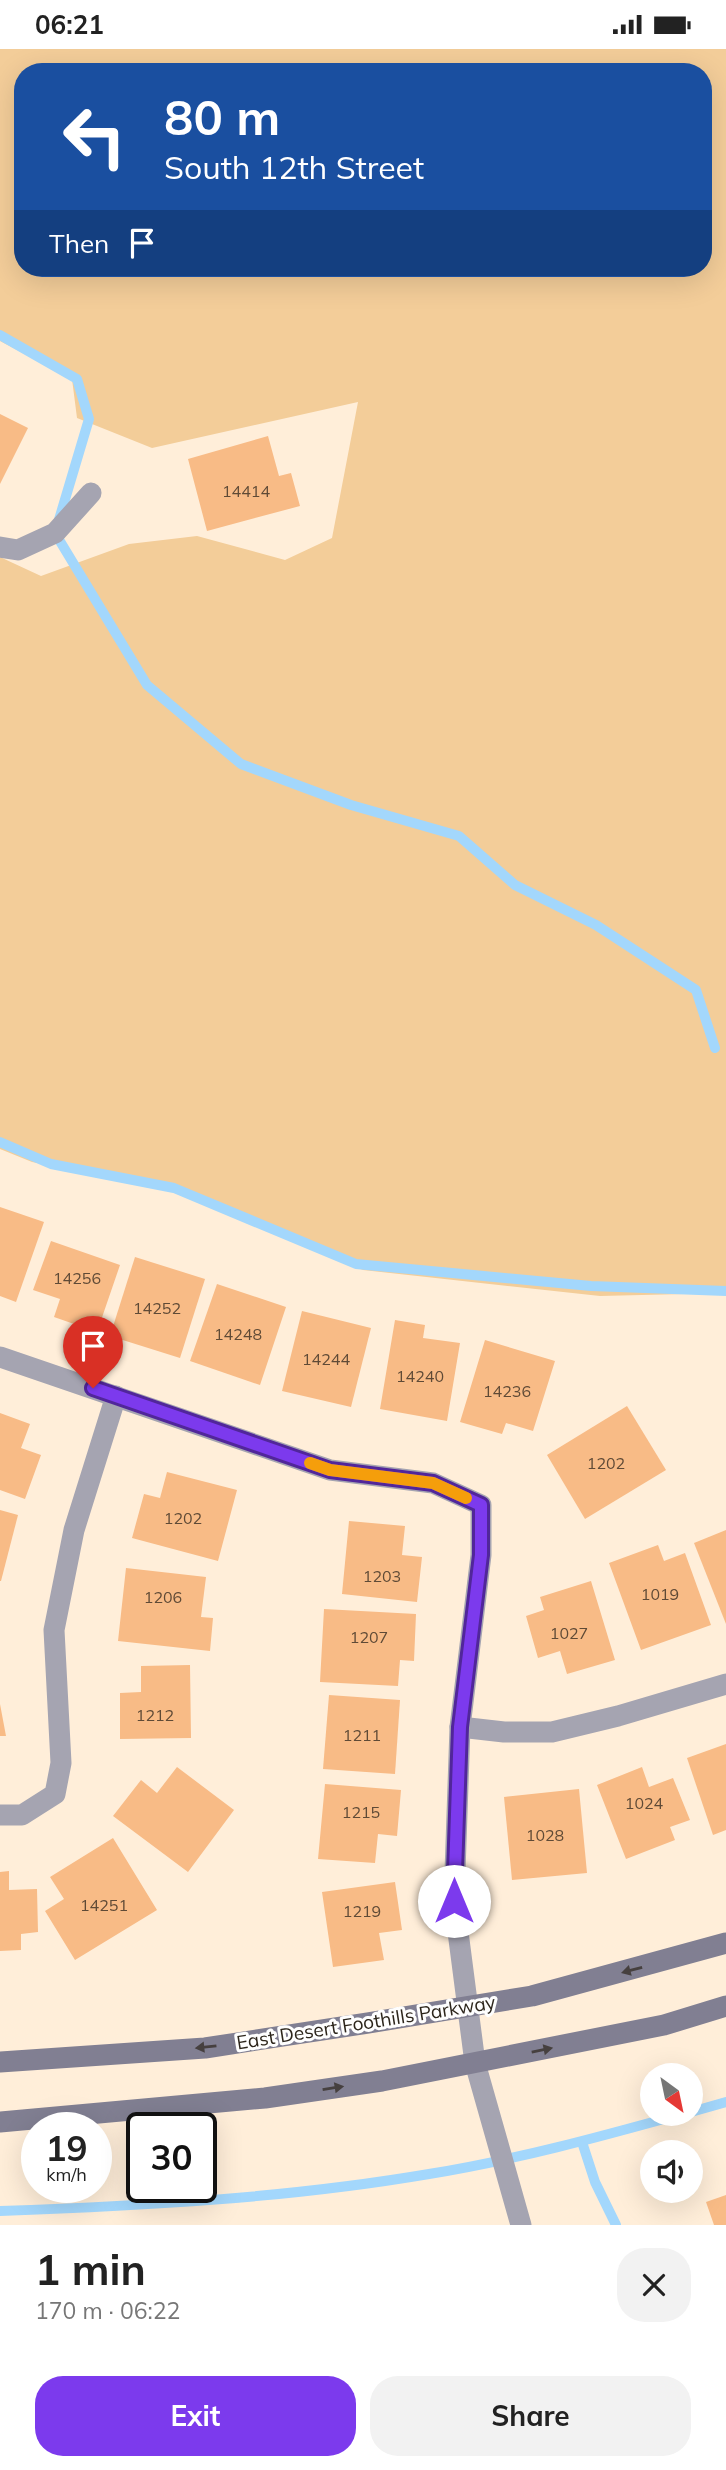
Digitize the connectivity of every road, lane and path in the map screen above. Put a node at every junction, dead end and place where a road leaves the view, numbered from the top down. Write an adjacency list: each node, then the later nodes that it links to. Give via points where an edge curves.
1 (91, 493): 2 (street, via 55,533 18,550)
2 (0, 547)
3 (0, 1357): 4 (street)
4 (116, 1396): 6 (street, via 330,1470 433,1483 481,1505 481,1555); 7 (street, via 74,1530 54,1630 61,1763 55,1794 22,1815)
5 (726, 1684): 6 (street, via 552,1732)
6 (460, 1727): 10 (street, via 454,1901)
7 (0, 1815)
8 (726, 1943): 10 (street, East Desert Foothills Parkway, one-way to 10, via 532,1996)
9 (726, 2005): 12 (street, one-way to 9, via 664,2025)
10 (467, 2007): 11 (street, East Desert Foothills Parkway, one-way to 11, via 205,2048); 12 (street)
11 (0, 2062)
12 (475, 2063): 13 (street, one-way to 12, via 265,2098); 14 (street)
13 (0, 2122)
14 (521, 2225)

